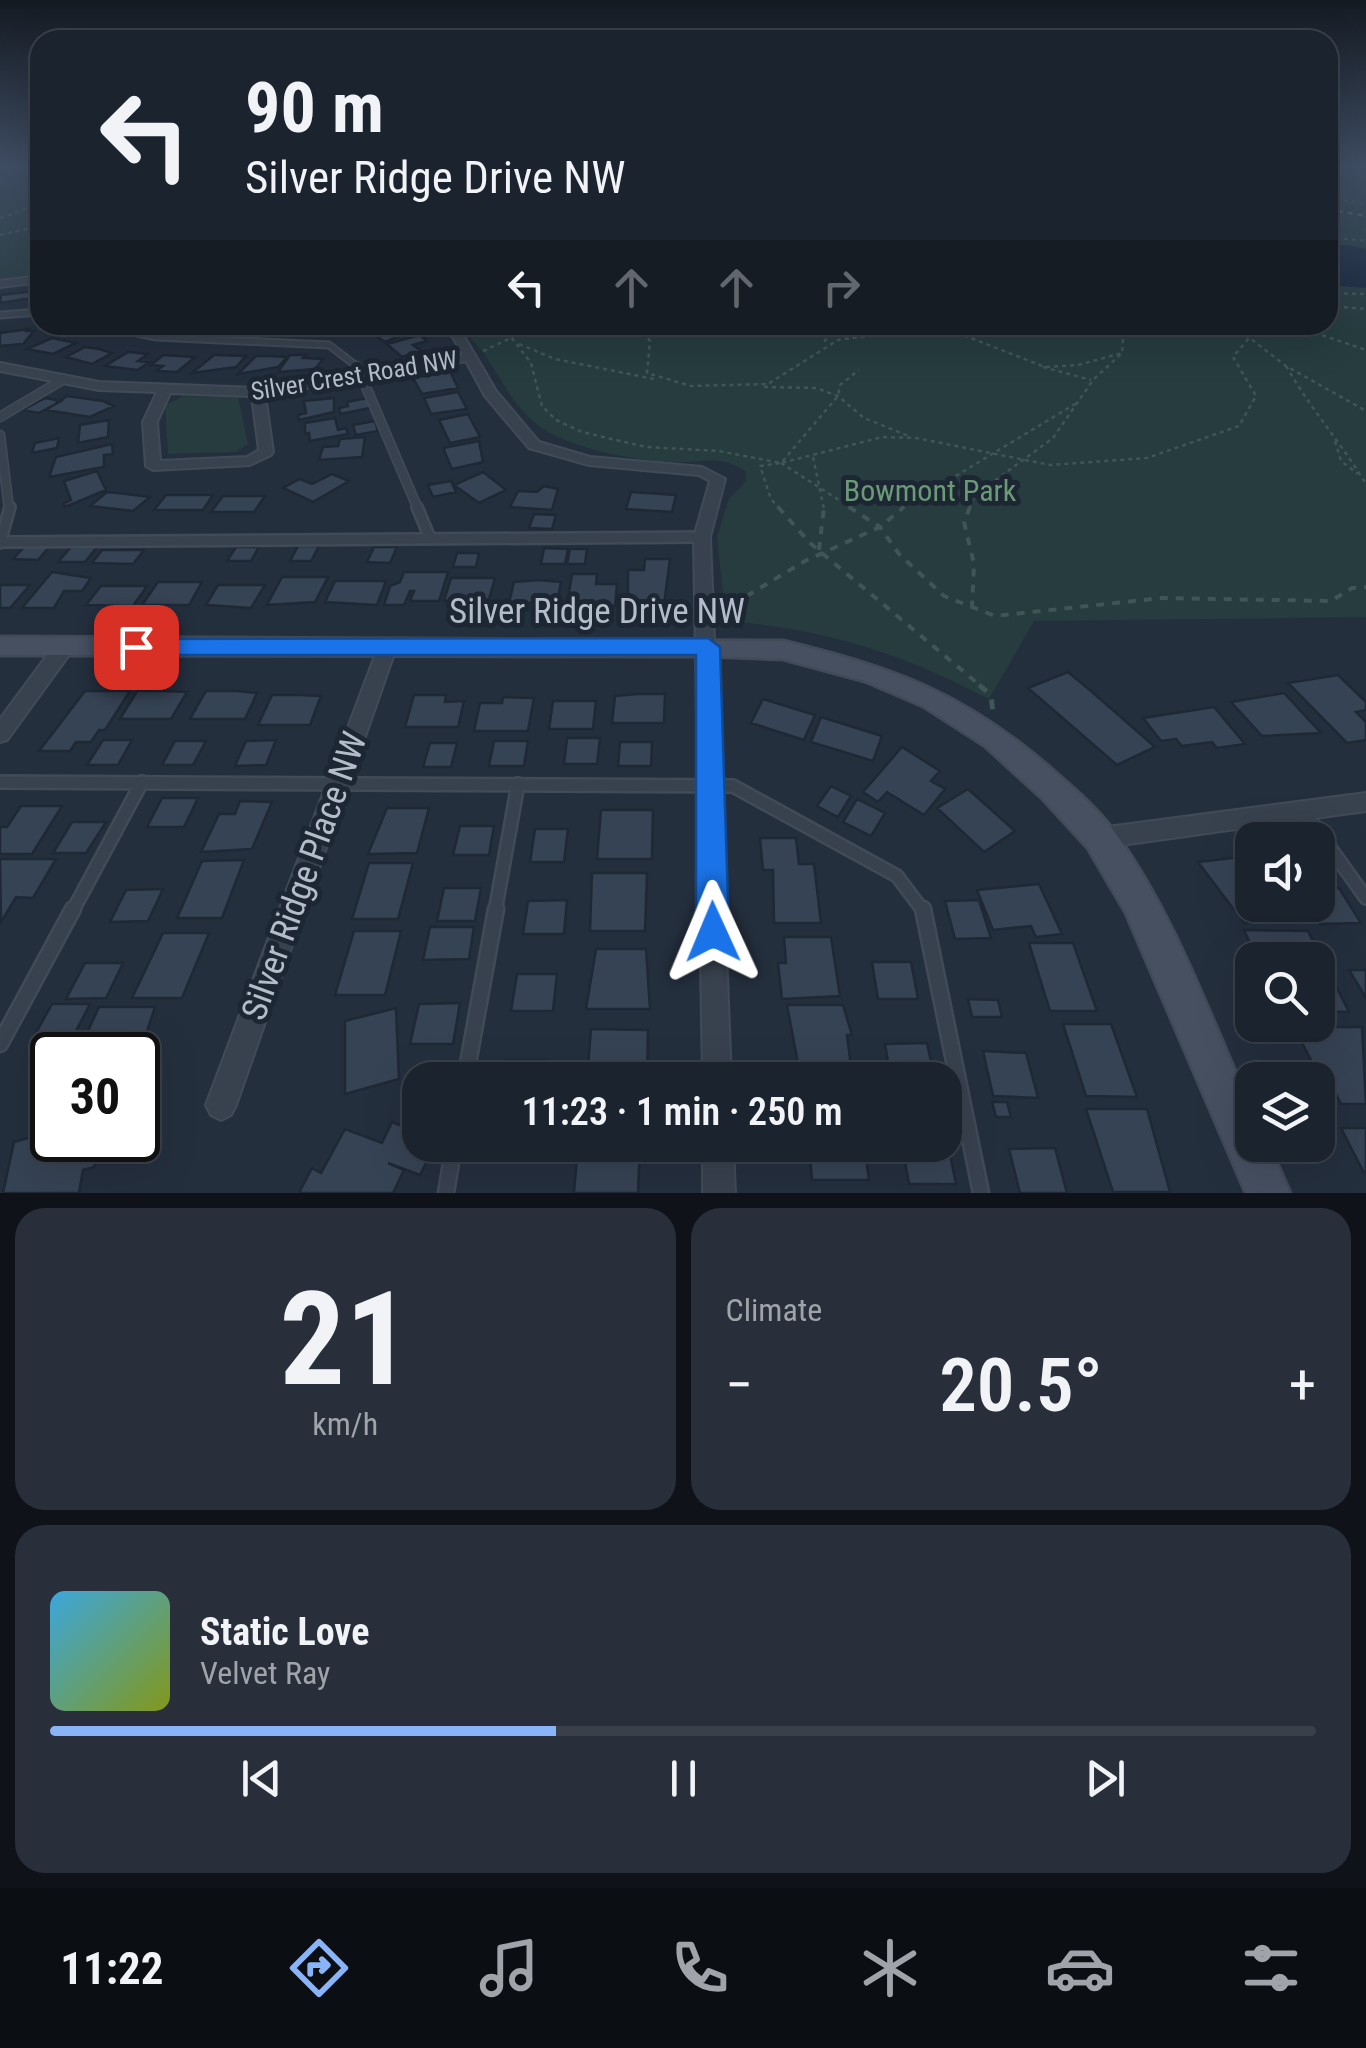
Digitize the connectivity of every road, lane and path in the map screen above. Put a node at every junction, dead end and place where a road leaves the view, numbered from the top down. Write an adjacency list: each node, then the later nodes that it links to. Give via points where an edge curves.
1 (30, 228): 2 (path)
2 (1, 234)
3 (1338, 238): 4 (path)
4 (1364, 241)
5 (30, 280): 6 (street)
6 (0, 284)
7 (1338, 293): 8 (path)
8 (1366, 294)
9 (1338, 307): 10 (path)
10 (1366, 310)
11 (30, 313): 12 (lane)
12 (0, 315)
13 (147, 335): 34 (lane, via 329,345)
14 (458, 335): 29 (street)
15 (646, 335): 36 (path, via 647,373)
16 (828, 335): 25 (path)
17 (888, 335): 25 (path)
18 (966, 335): 30 (path)
19 (1123, 335): 28 (path)
20 (1245, 335): 23 (path)
21 (1330, 335): 27 (path)
22 (514, 337): 24 (path); 26 (path)
23 (1249, 338): 31 (path); 50 (path, via 1234,357 1256,396 1239,426 1147,458)
24 (518, 343): 36 (path, via 555,359); 51 (path, via 531,362 542,406 582,432)
25 (822, 344): 38 (path, via 779,381)
26 (486, 350)
27 (1366, 350)
28 (1122, 353): 30 (path, via 1076,367); 37 (path)
29 (470, 357): 34 (street, Silver Crest Road NW); 56 (street, via 534,445 589,461 702,471 718,479)
30 (1033, 365): 37 (path)
31 (1286, 366): 43 (path); 47 (path)
32 (0, 367): 35 (street, Silver Crest Road NW)
33 (859, 370): 41 (path, via 840,385)
34 (364, 375): 40 (street, Silver Crest Road NW); 57 (lane)
35 (64, 379): 39 (street, Silver Crest Road NW); 44 (lane)
36 (654, 380): 38 (path)
37 (1093, 380): 42 (path)
38 (758, 386): 41 (path, via 816,388)
39 (164, 391): 40 (street, Silver Crest Road NW); 40 (street, via 150,422 153,466 250,461 266,452)
40 (258, 392)
41 (838, 396): 46 (path, via 864,418); 51 (path)
42 (1075, 404): 48 (path); 50 (path, via 1053,438)
43 (1366, 411)
44 (0, 417)
45 (0, 435): 58 (lane, via 10,506)
46 (916, 438): 48 (path); 49 (path, via 882,437)
47 (1334, 441): 52 (path); 52 (path, via 1341,461)
48 (988, 455): 50 (path); 55 (path)
49 (813, 457): 51 (path); 54 (path)
50 (1022, 461): 61 (path, via 974,496 964,522 974,564)
51 (780, 463): 54 (path); 59 (path, via 760,466 766,490)
52 (1358, 474): 53 (path)
53 (1366, 484)
54 (819, 488): 55 (path); 59 (path)
55 (880, 528): 59 (path); 61 (path, via 944,596)
56 (702, 537): 57 (lane); 65 (street)
57 (430, 538): 58 (lane)
58 (0, 543)
59 (821, 551): 62 (path, via 740,600); 68 (path, via 991,695)
60 (1366, 587): 61 (path, via 1325,601 1162,598 995,616)
61 (972, 609)
62 (732, 623)
63 (0, 646): 64 (street, Silver Ridge Drive NW)
64 (64, 646): 66 (street, Silver Ridge Drive NW); 67 (street)
65 (708, 647): 66 (street, Silver Ridge Drive NW); 68 (street, Silver Ridge Drive NW, via 783,650 873,673); 73 (street)
66 (387, 648): 71 (street, Silver Ridge Place NW)
67 (0, 734)
68 (995, 738): 76 (street, Silver Ridge Drive NW)
69 (0, 782): 70 (lane)
70 (142, 782): 71 (lane); 78 (lane)
71 (336, 784): 72 (lane); 81 (street, Silver Ridge Place NW)
72 (518, 784): 73 (lane); 79 (lane)
73 (709, 784): 80 (street); 86 (lane, via 755,796 897,876 923,908)
74 (1366, 802): 75 (street)
75 (1302, 808): 76 (street); 77 (lane)
76 (1100, 838): 87 (street, Silver Ridge Drive NW, via 1169,962)
77 (1366, 898)
78 (0, 1044)
79 (469, 1062)
80 (716, 1062)
81 (221, 1105)
82 (451, 1162): 84 (lane)
83 (719, 1162): 85 (street)
84 (446, 1193)
85 (720, 1193)
86 (981, 1193)
87 (1268, 1193)

